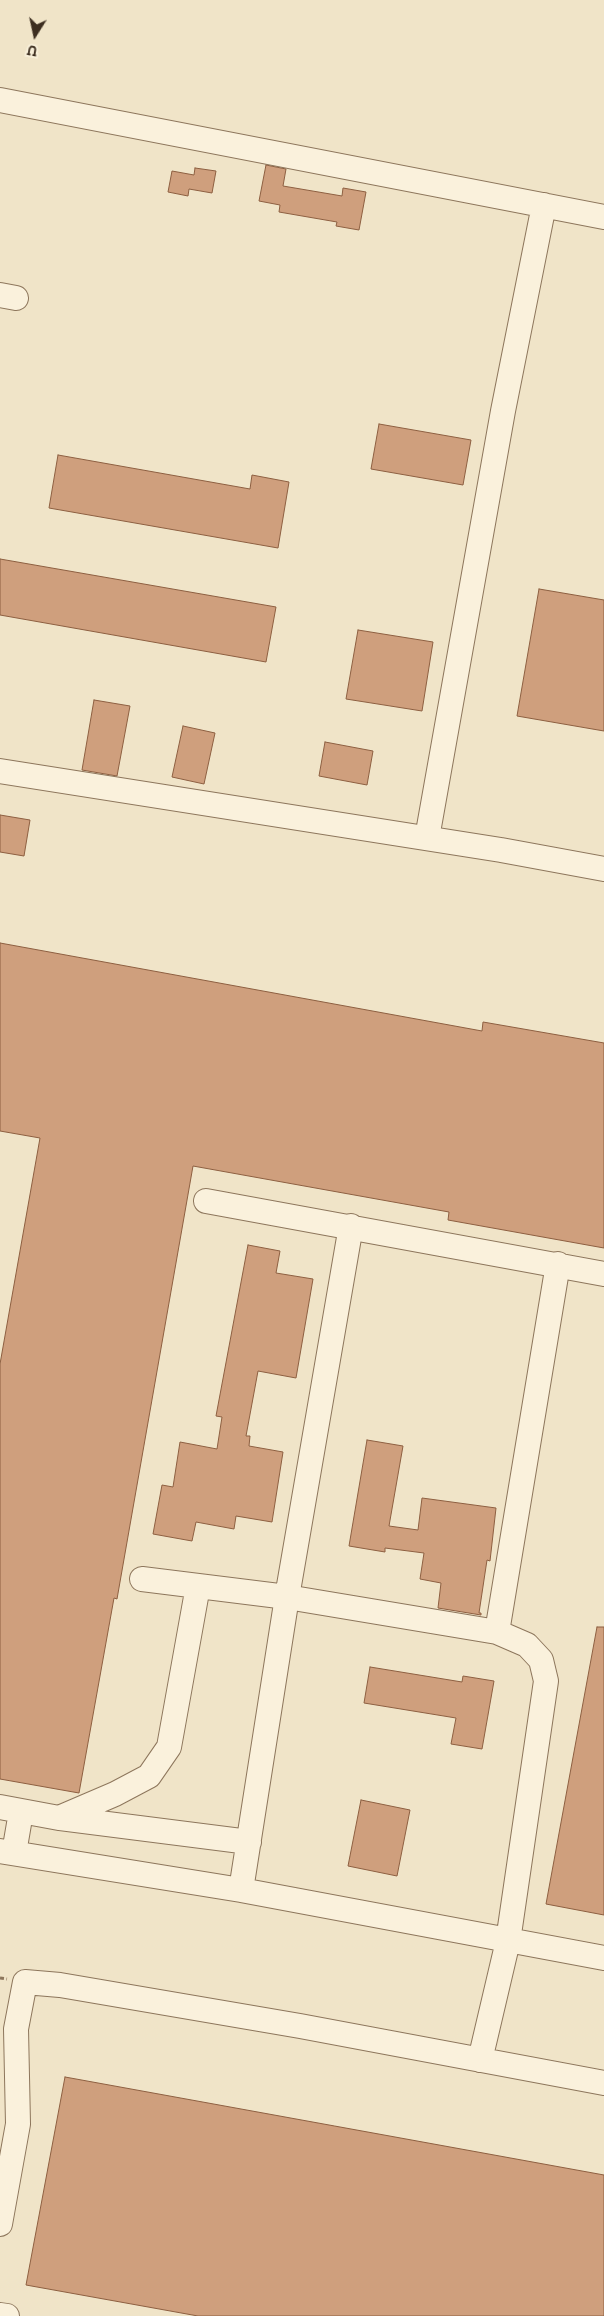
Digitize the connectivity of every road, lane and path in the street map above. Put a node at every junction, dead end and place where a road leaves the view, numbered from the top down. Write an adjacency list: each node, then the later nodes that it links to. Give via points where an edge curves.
1 (0, 100): 2 (lane)
2 (544, 206): 3 (lane); 5 (lane, via 503,411)
3 (604, 217)
4 (0, 771): 5 (lane)
5 (427, 838): 6 (lane)
6 (604, 869)
7 (206, 1201): 8 (lane)
8 (351, 1226): 9 (lane); 13 (lane)
9 (558, 1264): 10 (lane); 14 (lane)
10 (604, 1274)
11 (142, 1579): 12 (lane)
12 (198, 1586): 13 (lane); 16 (lane, via 169,1747 149,1776)
13 (287, 1597): 14 (lane); 17 (lane)
14 (496, 1632): 20 (lane, via 527,1645 541,1660 546,1681)
15 (10, 1810): 16 (lane); 18 (lane)
16 (59, 1818): 17 (lane)
17 (249, 1842): 19 (lane)
18 (7, 1852): 19 (lane)
19 (242, 1890): 20 (lane)
20 (508, 1941): 21 (lane); 22 (lane)
21 (604, 1958)
22 (482, 2052): 23 (lane); 24 (lane, via 25,1982 16,2029)
23 (604, 2082)
24 (8, 2108): 25 (lane, via 18,2124)
25 (0, 2224)
26 (0, 2315): 27 (lane)
27 (7, 2316)

